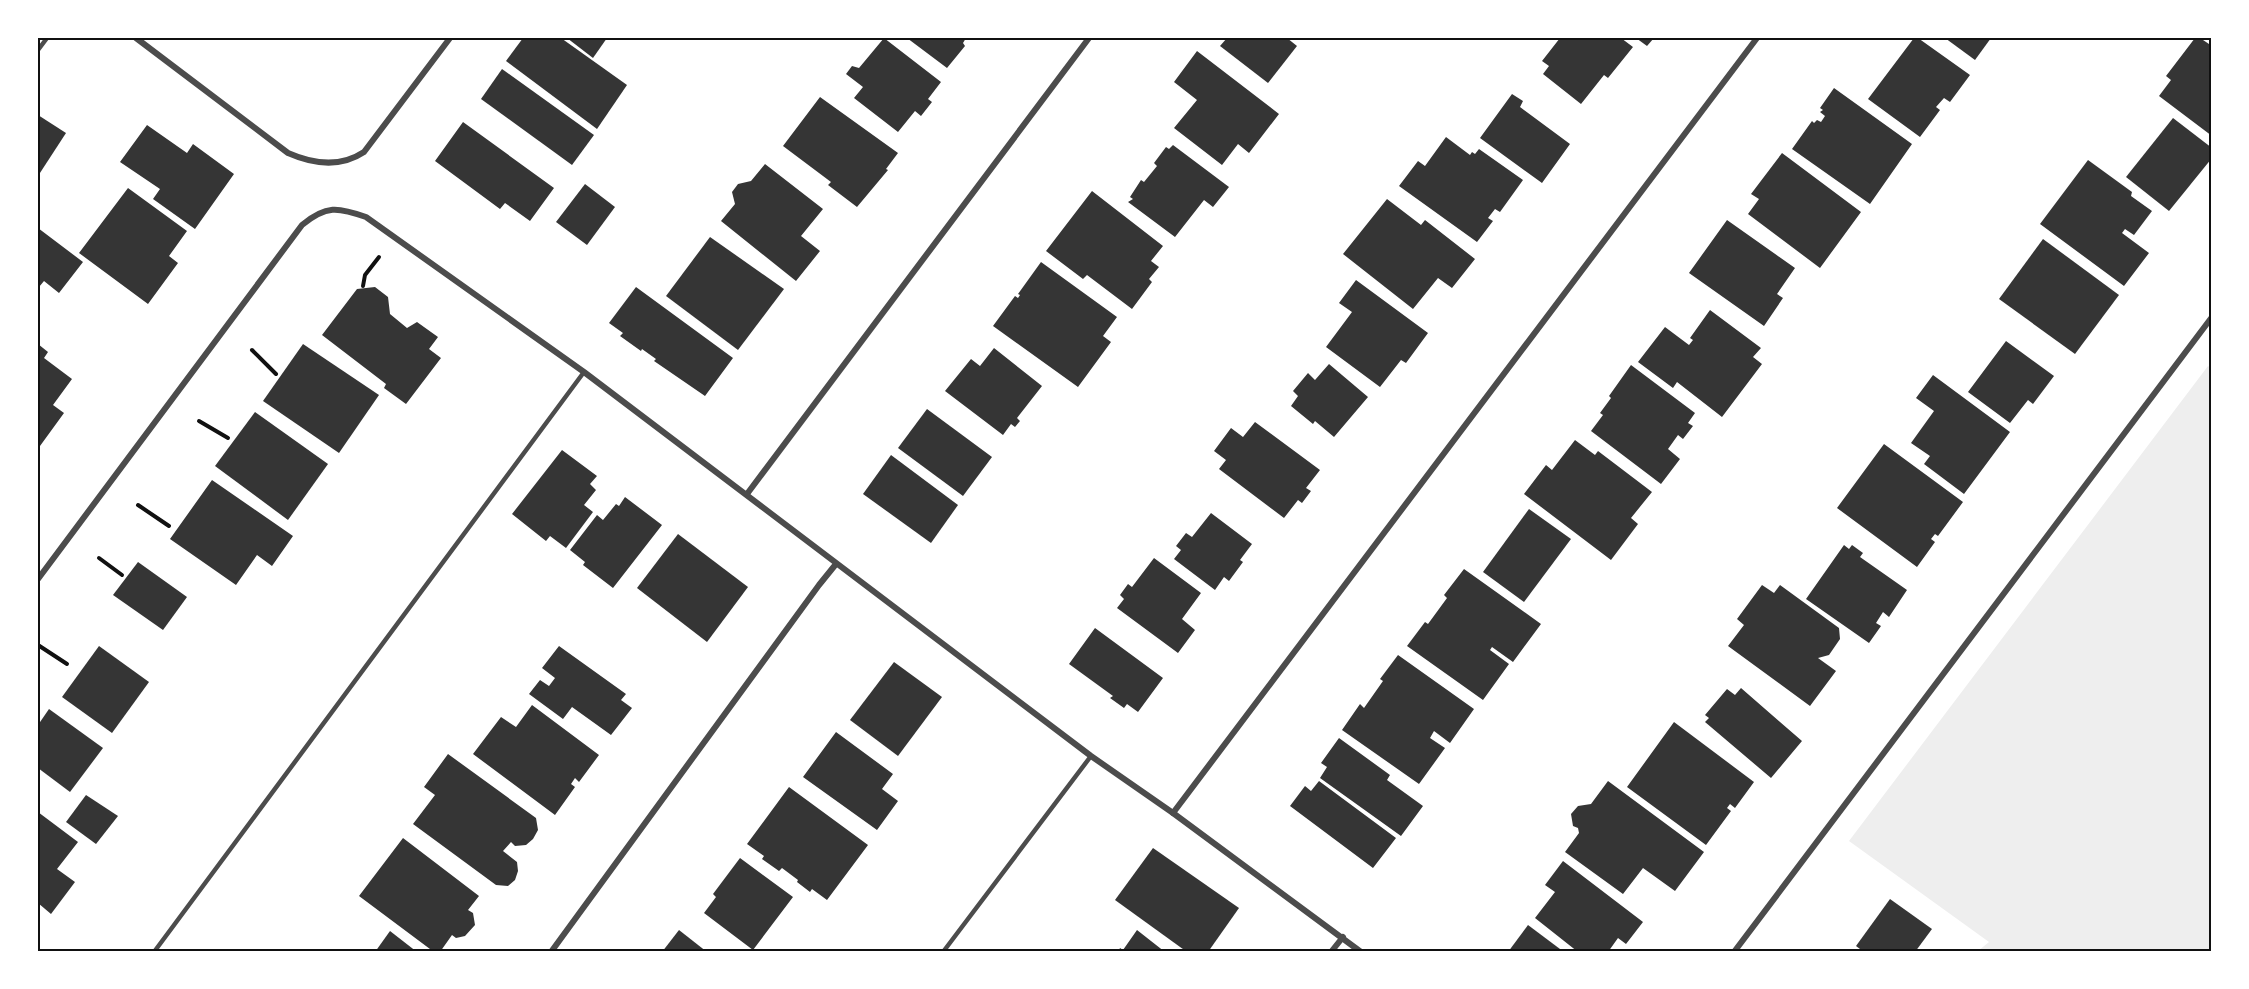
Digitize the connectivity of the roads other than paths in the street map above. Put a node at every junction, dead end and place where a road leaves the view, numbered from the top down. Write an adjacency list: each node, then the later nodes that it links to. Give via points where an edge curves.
1 (47, 38): 6 (lane)
2 (136, 38): 3 (street, via 288,153 308,162 325,163 354,159 364,152)
3 (450, 38)
4 (1089, 38): 9 (street)
5 (1757, 38): 13 (street)
6 (38, 50)
7 (2211, 316): 20 (street)
8 (584, 372): 9 (street); 11 (street, via 366,217 346,210 316,213 302,225); 15 (lane)
9 (747, 494): 10 (street)
10 (836, 564): 12 (street); 16 (street)
11 (38, 579)
12 (1091, 756): 13 (street); 17 (lane)
13 (1173, 813): 14 (street)
14 (1343, 938): 18 (street); 19 (street)
15 (154, 951)
16 (551, 951)
17 (944, 951)
18 (1331, 951)
19 (1360, 951)
20 (1734, 951)

